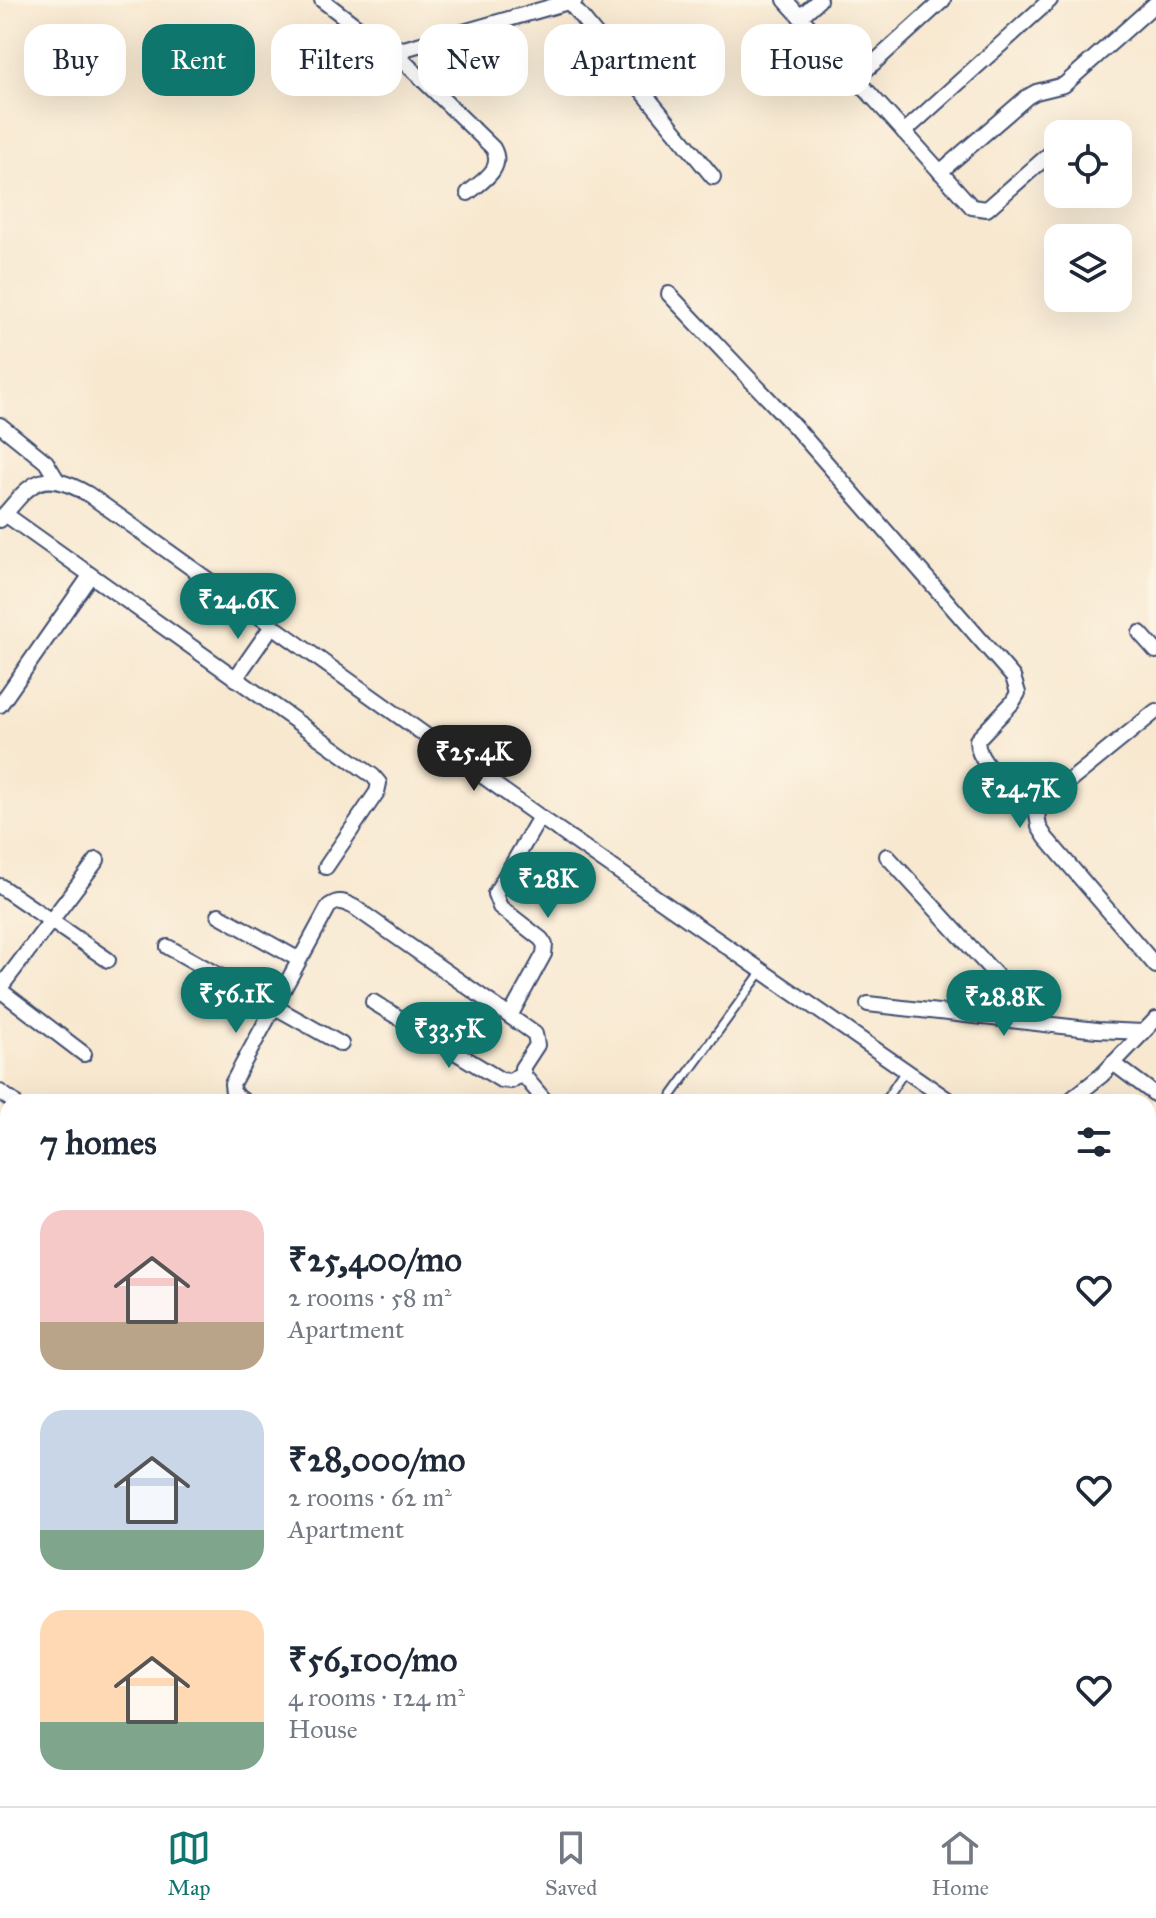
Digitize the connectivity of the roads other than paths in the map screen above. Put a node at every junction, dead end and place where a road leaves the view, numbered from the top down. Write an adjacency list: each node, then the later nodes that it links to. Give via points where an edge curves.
1 (322, 0): 9 (street)
2 (785, 0): 8 (street)
3 (819, 0): 8 (street)
4 (943, 0): 13 (street)
5 (1050, 0): 15 (street)
6 (572, 1): 11 (street); 18 (street)
7 (1156, 3): 17 (street, via 1064,85 1027,97)
8 (800, 17): 10 (street)
9 (351, 24)
10 (806, 24)
11 (402, 49)
12 (402, 60): 19 (street, via 497,156 491,174)
13 (872, 64)
14 (871, 96): 15 (street)
15 (904, 132): 17 (street)
16 (1044, 159): 17 (street, via 987,209 972,207)
17 (940, 172)
18 (713, 177)
19 (468, 193)
20 (669, 294): 31 (street, via 796,428 1013,677 1018,693 982,732 977,748 994,772)
21 (0, 425): 22 (street, via 46,462)
22 (57, 480): 23 (street, via 32,484); 25 (street, via 88,494)
23 (2, 517): 24 (street)
24 (90, 576): 28 (street); 29 (street)
25 (272, 626): 28 (street); 32 (street)
26 (1140, 633): 27 (street)
27 (1156, 651)
28 (235, 679): 35 (street, via 379,783)
29 (0, 705)
30 (1156, 711): 31 (street)
31 (1039, 808): 42 (street, via 1039,827 1046,838)
32 (540, 817): 43 (street); 48 (street, via 495,894 500,907 545,945)
33 (887, 856): 50 (street)
34 (97, 860): 38 (street)
35 (326, 867)
36 (0, 886): 38 (street)
37 (219, 915): 40 (street)
38 (51, 921): 41 (street); 44 (street)
39 (168, 947): 47 (street)
40 (301, 957): 47 (street); 48 (street, via 329,906 343,901)
41 (108, 960)
42 (1156, 966)
43 (762, 971): 55 (street); 59 (lane)
44 (0, 989): 53 (street)
45 (373, 1002): 56 (street, via 501,1080 511,1081)
46 (868, 1004): 50 (street)
47 (275, 1005): 52 (street); 57 (street, via 232,1084)
48 (510, 1016): 56 (street, via 538,1041)
49 (1156, 1019): 51 (street)
50 (1040, 1023): 51 (street)
51 (1143, 1032): 54 (street)
52 (341, 1044)
53 (84, 1054)
54 (1122, 1054): 62 (street); 63 (street)
55 (906, 1071): 60 (lane); 61 (street)
56 (522, 1073): 58 (street)
57 (234, 1094)
58 (539, 1094)
59 (673, 1094)
60 (890, 1094)
61 (939, 1094)
62 (1077, 1094)
63 (1155, 1094)

